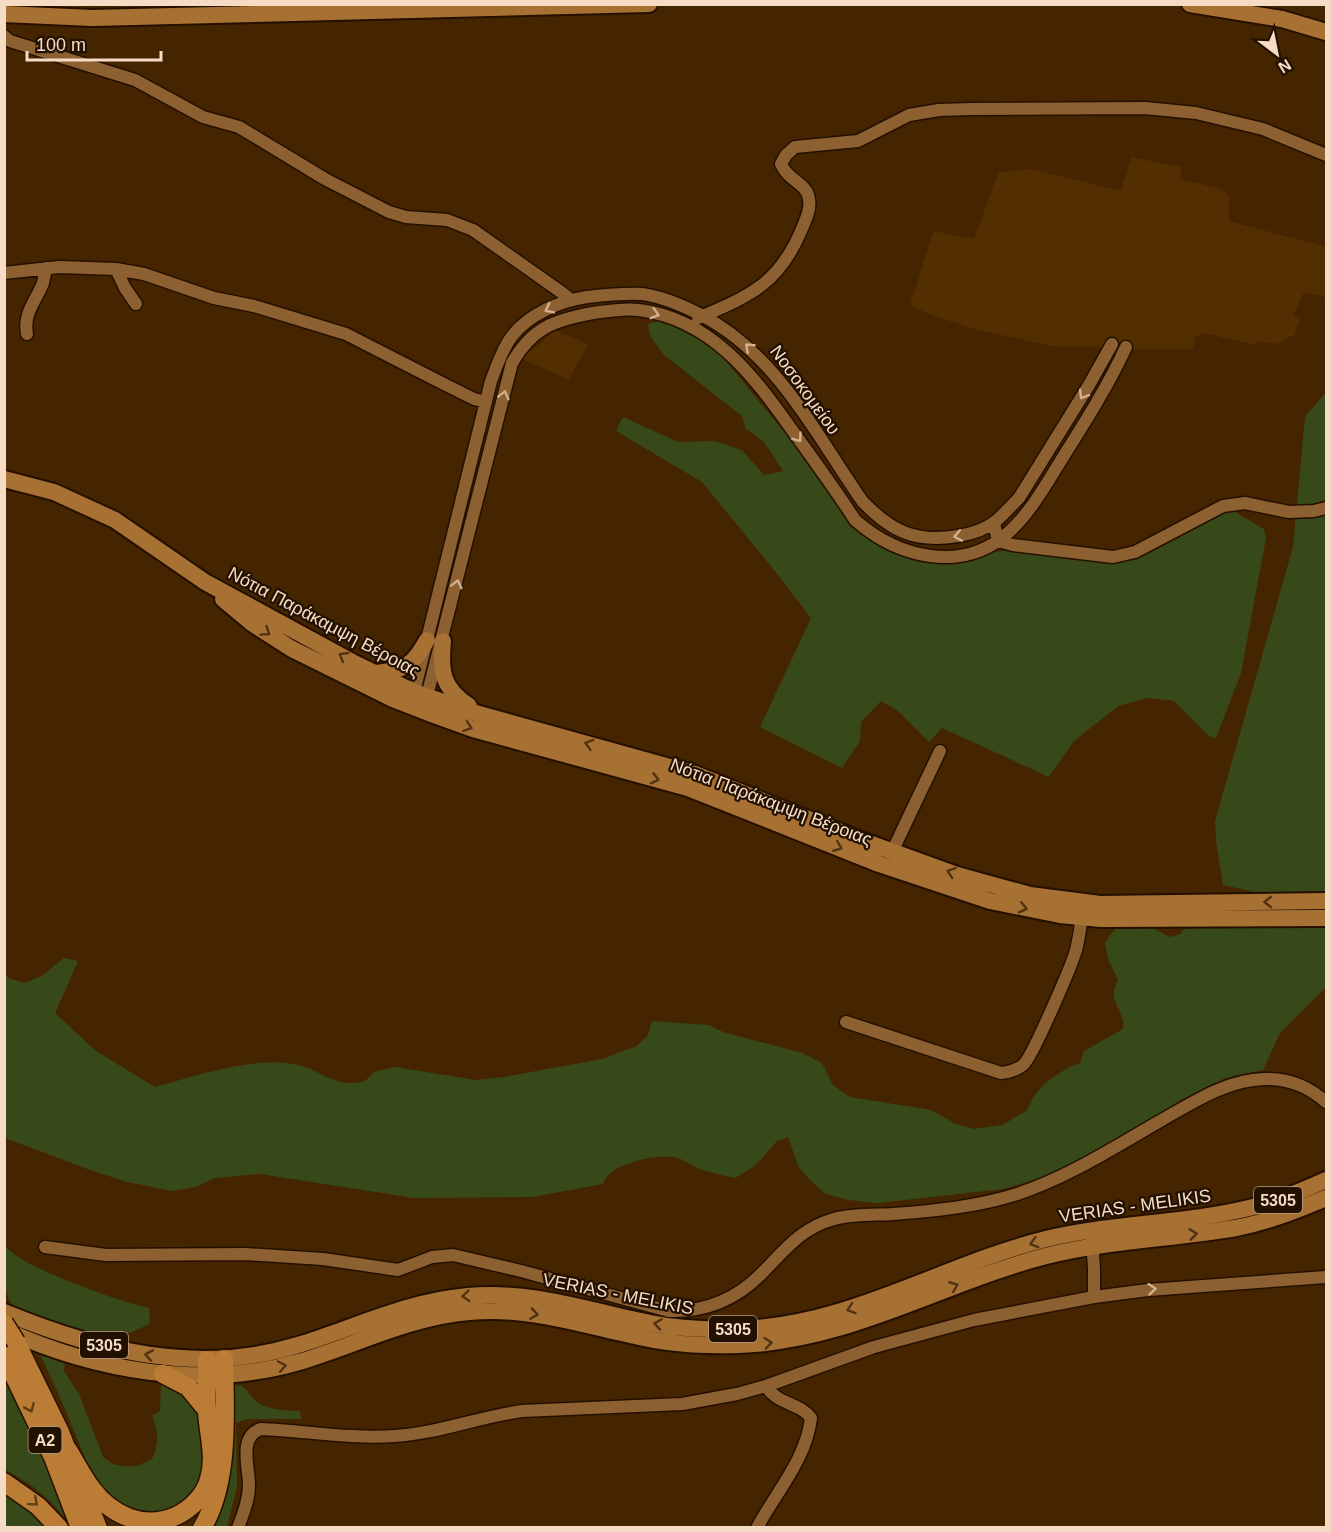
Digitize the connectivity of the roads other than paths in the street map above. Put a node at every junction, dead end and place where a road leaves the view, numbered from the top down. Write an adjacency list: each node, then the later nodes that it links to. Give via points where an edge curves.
1 (649, 4): 3 (main road)
2 (1190, 4): 5 (main road, via 1282,19)
3 (382, 7): 4 (main road, via 92,18)
4 (4, 14)
5 (1326, 32)
6 (4, 36): 11 (street, via 135,80 202,117 239,127 389,213 447,220 473,230)
7 (1326, 155): 13 (street, via 1263,129 1196,113 1145,108 939,110 909,116 858,141 795,147 786,155 782,164 785,174 803,186 809,199 795,246 776,274 755,292)
8 (46, 268): 9 (street); 10 (street); 15 (street, via 30,306)
9 (116, 269): 12 (street); 18 (street, via 346,334 442,384)
10 (4, 273)
11 (571, 300): 13 (street, Νοσοκομείου, via 641,294 683,305); 18 (street, Νοσοκομείου, one-way to 18, via 525,322 511,336 500,356)
12 (136, 304)
13 (703, 316): 14 (street); 21 (street, Νοσοκομείου, one-way to 13, via 965,535 927,540 907,534 873,513 777,378 738,337)
14 (685, 324): 22 (street, Νοσοκομείου, one-way to 22, via 734,356 759,384 855,520 871,534 901,549 936,557 956,557); 24 (street, Νοσοκομείου, one-way to 14, via 512,363 521,347 549,324 612,310 638,310)
15 (27, 334)
16 (1112, 344): 21 (street, Νοσοκομείου, one-way to 21, via 1019,498)
17 (1126, 347): 22 (street, Νοσοκομείου, via 1090,415 1044,487 1026,514)
18 (486, 402): 24 (street, Νοσοκομείου)
19 (4, 479): 23 (main road, Νότια Παράκαμψη Βέροιας, via 91,507)
20 (1326, 508): 22 (street, via 1289,512 1245,503 1223,506 1135,552 1113,557)
21 (994, 523): 22 (street)
22 (998, 541)
23 (206, 582): 25 (main road, Νότια Παράκαμψη Βέροιας, one-way to 23); 26 (main road, Νότια Παράκαμψη Βέροιας, one-way to 26, via 253,624 292,649)
24 (435, 640): 25 (main road, via 411,665); 26 (street); 27 (main road, via 447,685)
25 (376, 673): 26 (main road, Νότια Παράκαμψη Βέροιας)
26 (418, 698): 27 (main road, Νότια Παράκαμψη Βέροιας); 31 (main road, Νότια Παράκαμψη Βέροιας, one-way to 31, via 473,729 688,788 879,864 990,901)
27 (479, 714): 29 (main road, Νότια Παράκαμψη Βέροιας, one-way to 27, via 695,774)
28 (940, 751): 29 (street)
29 (892, 852): 30 (main road, Νότια Παράκαμψη Βέροιας, one-way to 29, via 1100,904 1060,900 1001,888)
30 (1326, 901)
31 (1082, 917): 32 (main road, Νότια Παράκαμψη Βέροιας); 33 (street, via 1072,963 1029,1059 1013,1071 1002,1073)
32 (1326, 918)
33 (846, 1022)
34 (1326, 1102): 38 (street, via 1293,1082 1266,1079 1236,1084 1192,1103 1043,1185 1014,1195 928,1212 835,1218 788,1244 736,1294 716,1305 683,1312 453,1255 432,1257 398,1270 312,1258 246,1254 106,1255)
35 (1326, 1180): 37 (main road, VERIAS - MELIKIS / 5305, via 1286,1198 1238,1211)
36 (1325, 1199): 37 (main road, VERIAS - MELIKIS / 5305, one-way to 36, via 1234,1228)
37 (1092, 1237): 40 (street); 44 (main road, VERIAS - MELIKIS / 5305, via 860,1323 794,1340 691,1345 497,1310 436,1317 397,1327 297,1362)
38 (45, 1247)
39 (1326, 1277): 40 (street, one-way to 39)
40 (1094, 1297): 46 (street, via 945,1327 874,1347)
41 (4, 1312): 44 (main road, VERIAS - MELIKIS / 5305, one-way to 41, via 94,1343)
42 (4, 1323): 43 (highway, Α2, bridge)
43 (8, 1342): 45 (main road, VERIAS - MELIKIS / 5305, via 39,1343); 48 (highway, Α2, via 34,1376); 51 (highway, Α2, one-way to 51)
44 (216, 1368): 45 (main road, VERIAS - MELIKIS / 5305); 47 (highway); 53 (highway, via 220,1479 215,1502)
45 (163, 1374): 47 (highway, via 188,1387)
46 (766, 1386): 54 (street, via 682,1404 499,1414 433,1432 396,1436 360,1438 261,1429 247,1441 249,1485); 55 (street, via 772,1396 811,1418 797,1461)
47 (206, 1409): 48 (highway, via 211,1438 209,1479 194,1504 164,1521 133,1520 103,1502)
48 (68, 1450): 52 (highway, Α2)
49 (4, 1482): 50 (highway, one-way to 50)
50 (59, 1527)
51 (80, 1527)
52 (98, 1527)
53 (202, 1527)
54 (238, 1527)
55 (757, 1527)

